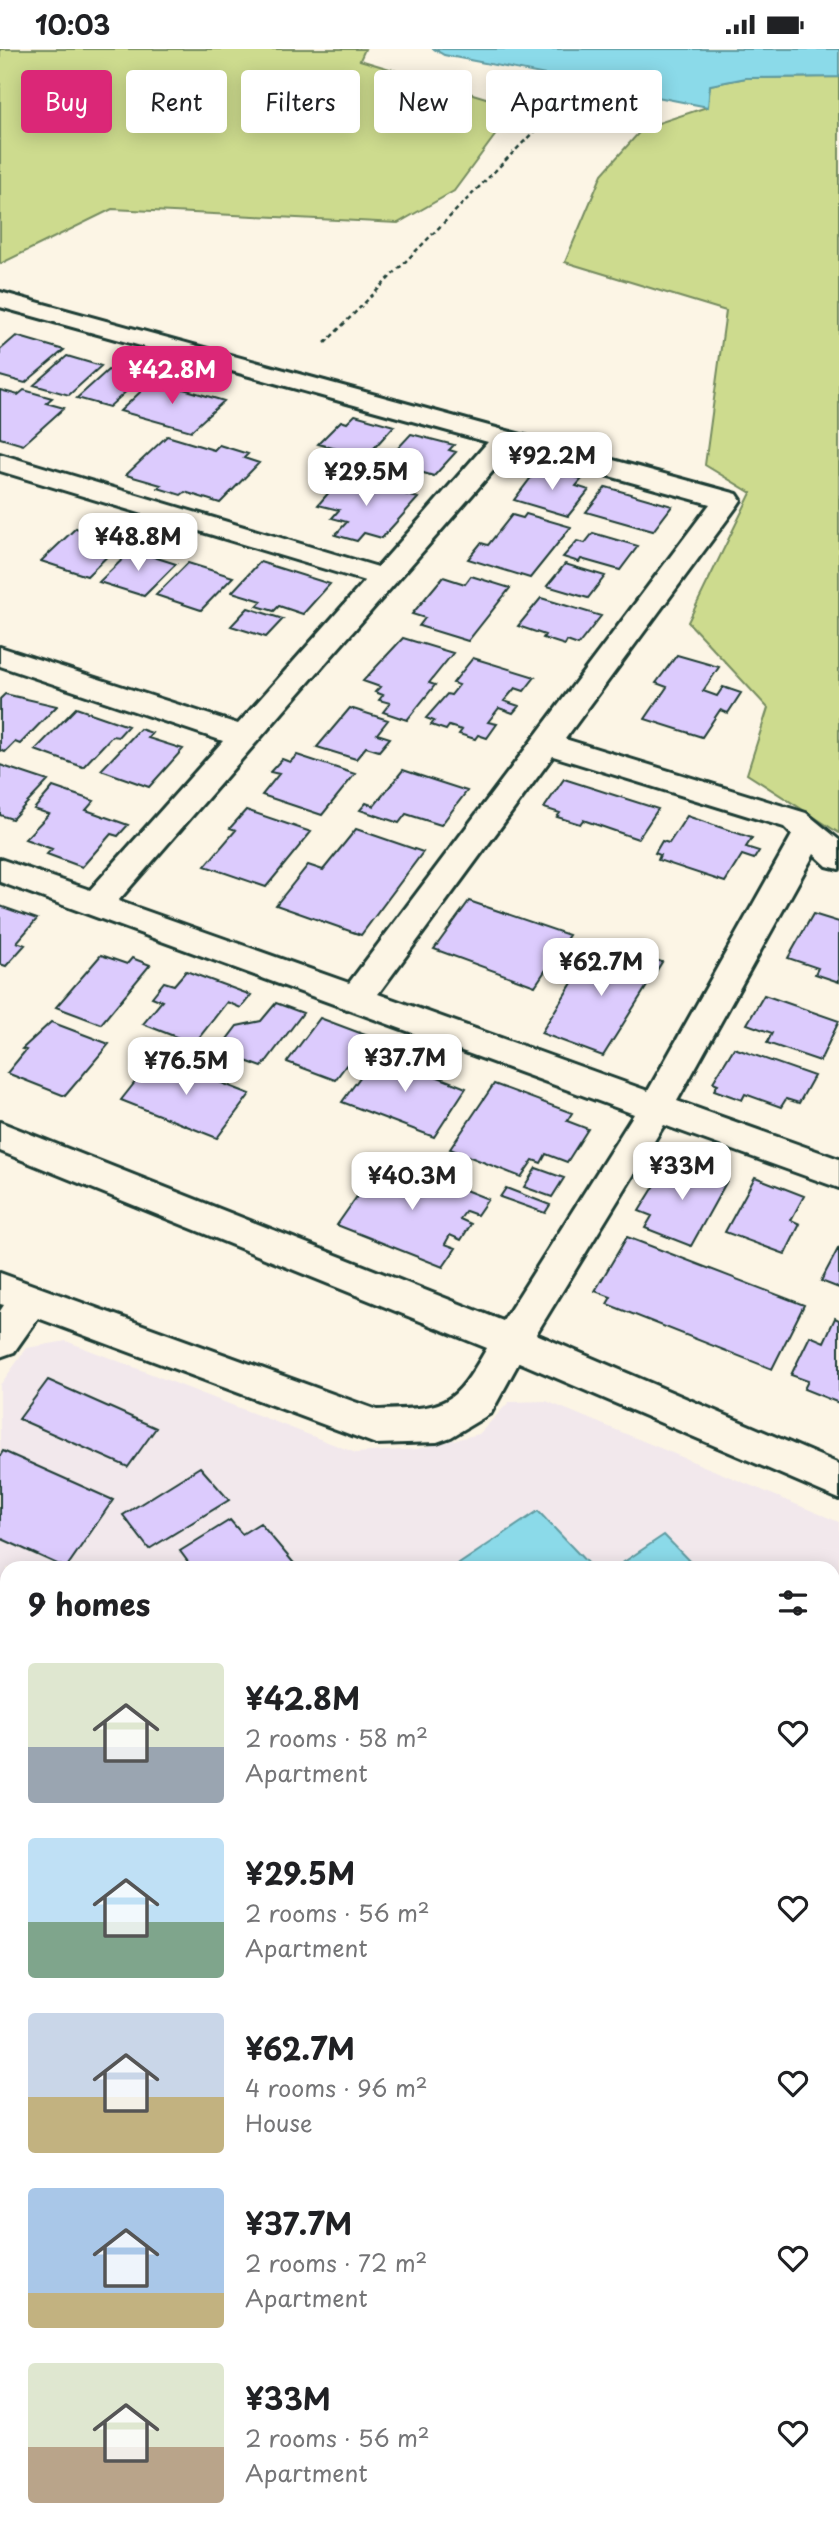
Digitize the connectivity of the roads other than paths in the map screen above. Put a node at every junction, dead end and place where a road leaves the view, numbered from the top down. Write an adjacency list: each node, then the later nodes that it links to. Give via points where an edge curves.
1 (0, 299): 2 (street)
2 (506, 439): 4 (street); 7 (street, via 727,500)
3 (0, 463): 4 (street)
4 (384, 578): 6 (street)
5 (0, 656): 6 (street)
6 (244, 737): 11 (street)
7 (548, 744): 8 (street, via 795,820); 12 (street)
8 (810, 832): 9 (street); 13 (street)
9 (839, 858)
10 (0, 870): 11 (street)
11 (96, 905): 12 (street)
12 (355, 1000): 13 (street)
13 (657, 1105): 15 (street); 18 (street)
14 (0, 1136): 18 (street)
15 (839, 1174)
16 (15, 1294): 17 (street); 18 (street, via 376,1427 437,1425 477,1401)
17 (0, 1341)
18 (511, 1341): 19 (street)
19 (839, 1482)

